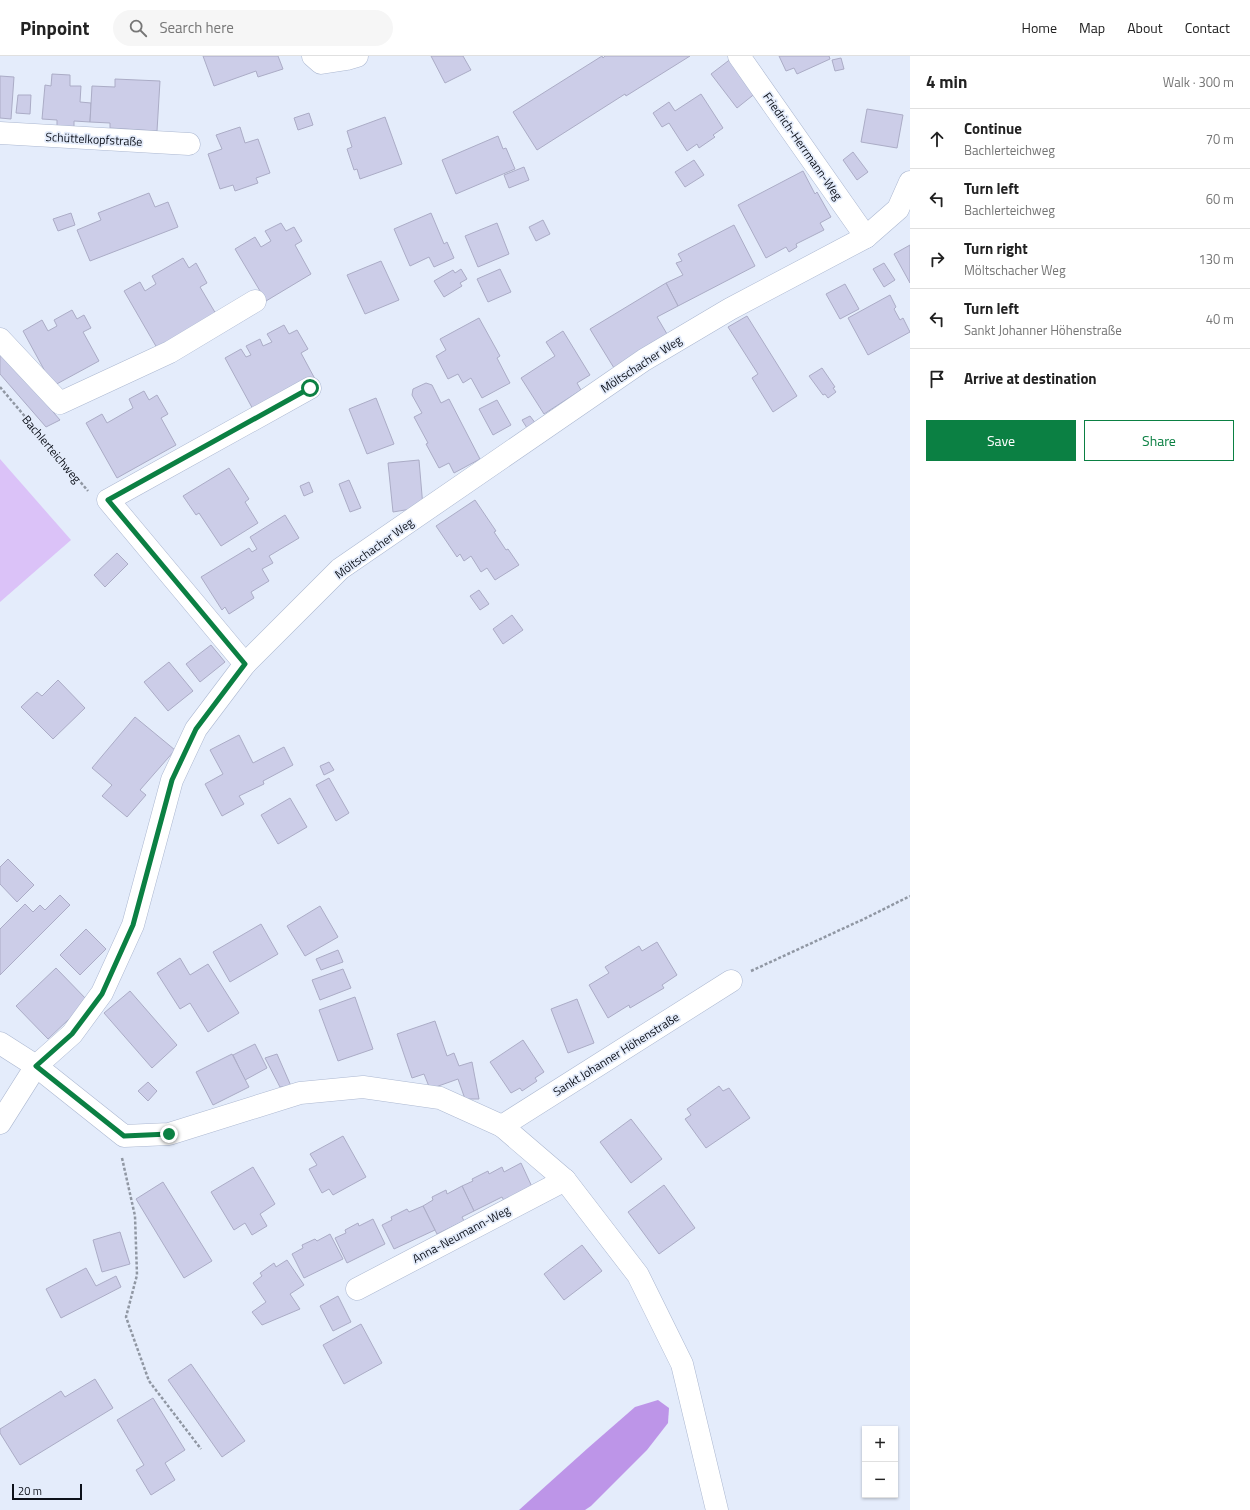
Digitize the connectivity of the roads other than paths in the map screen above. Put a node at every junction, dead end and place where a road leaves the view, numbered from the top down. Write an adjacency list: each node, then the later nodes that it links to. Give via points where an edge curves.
1 (312, 56): 2 (street, via 321,63)
2 (357, 56)
3 (739, 56): 8 (street, Friedrich-Herrmann-Weg)
4 (0, 133): 5 (street, Schüttelkopfstraße)
5 (189, 144)
6 (910, 182): 7 (street, Möltschacher Weg)
7 (904, 208): 8 (street, Möltschacher Weg)
8 (866, 237): 12 (street, Möltschacher Weg, via 730,309 644,360 353,560 340,569)
9 (255, 301): 10 (street, via 170,352 60,403)
10 (0, 339)
11 (310, 388): 12 (street, via 108,500)
12 (245, 664): 15 (street, Möltschacher Weg, via 196,729 172,780 133,925 102,994 72,1034)
13 (730, 981): 17 (street, Sankt Johanner Höhenstraße)
14 (0, 1043): 15 (street)
15 (36, 1066): 16 (street, Möltschacher Weg); 17 (street, via 124,1136 169,1134 300,1093 363,1087 440,1098)
16 (0, 1123)
17 (502, 1126): 18 (street)
18 (565, 1180): 19 (street, Anna-Neumann-Weg); 20 (street, via 638,1275 682,1364)
19 (357, 1289)
20 (717, 1510)

